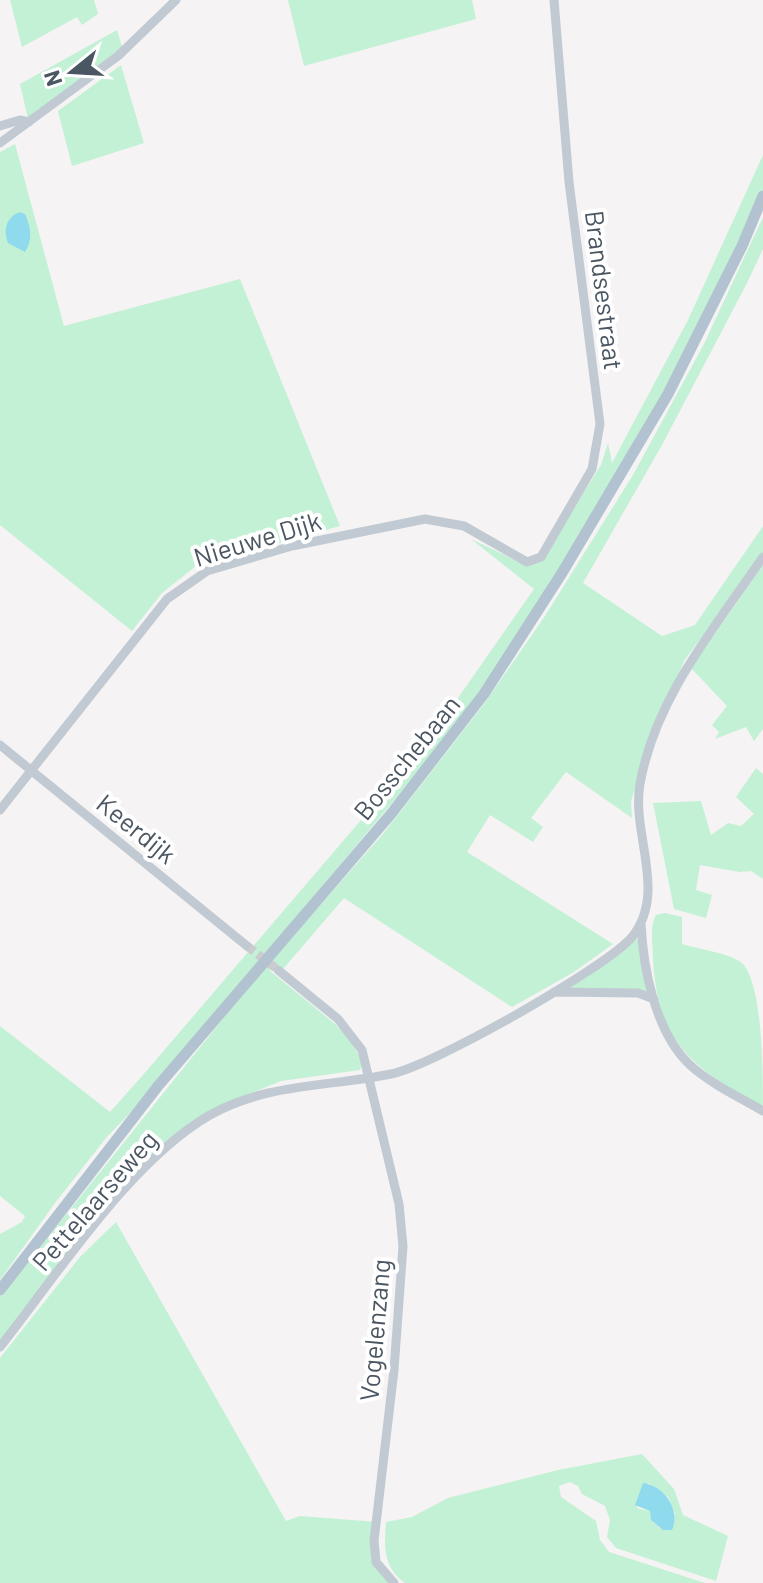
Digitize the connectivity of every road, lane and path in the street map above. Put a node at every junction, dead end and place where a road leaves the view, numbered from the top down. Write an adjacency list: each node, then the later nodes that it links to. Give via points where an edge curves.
1 (176, 0): 3 (street, via 118,56)
2 (554, 0): 8 (street, Brandsestraat, via 599,446 592,469 541,557)
3 (29, 122): 4 (street); 5 (street)
4 (0, 126)
5 (0, 143)
6 (763, 196): 19 (main road, Bosschebaan, via 668,394 484,694 391,814 158,1086)
7 (763, 557): 12 (street, via 686,668 644,770 639,802 648,893)
8 (527, 562): 10 (street, Nieuwe Dijk, via 464,526 425,519 292,546 207,571 167,599)
9 (0, 745): 10 (street, Keerdijk)
10 (32, 771): 11 (street, Nieuwe Dijk); 13 (street, Keerdijk)
11 (0, 810)
12 (641, 923): 15 (street, Pettelaarseweg, via 623,945); 16 (street, via 646,981)
13 (247, 946)
14 (278, 970): 17 (street, via 352,1034)
15 (551, 992): 16 (street, via 638,993); 17 (street, Pettelaarseweg, via 425,1063)
16 (654, 999): 18 (street, via 691,1065)
17 (370, 1077): 20 (street, Pettelaarseweg, via 259,1093 186,1130 133,1180); 21 (street, Vogelenzang, via 399,1204 403,1246 374,1541 376,1562)
18 (763, 1111)
19 (0, 1290)
20 (0, 1347)
21 (394, 1583)

